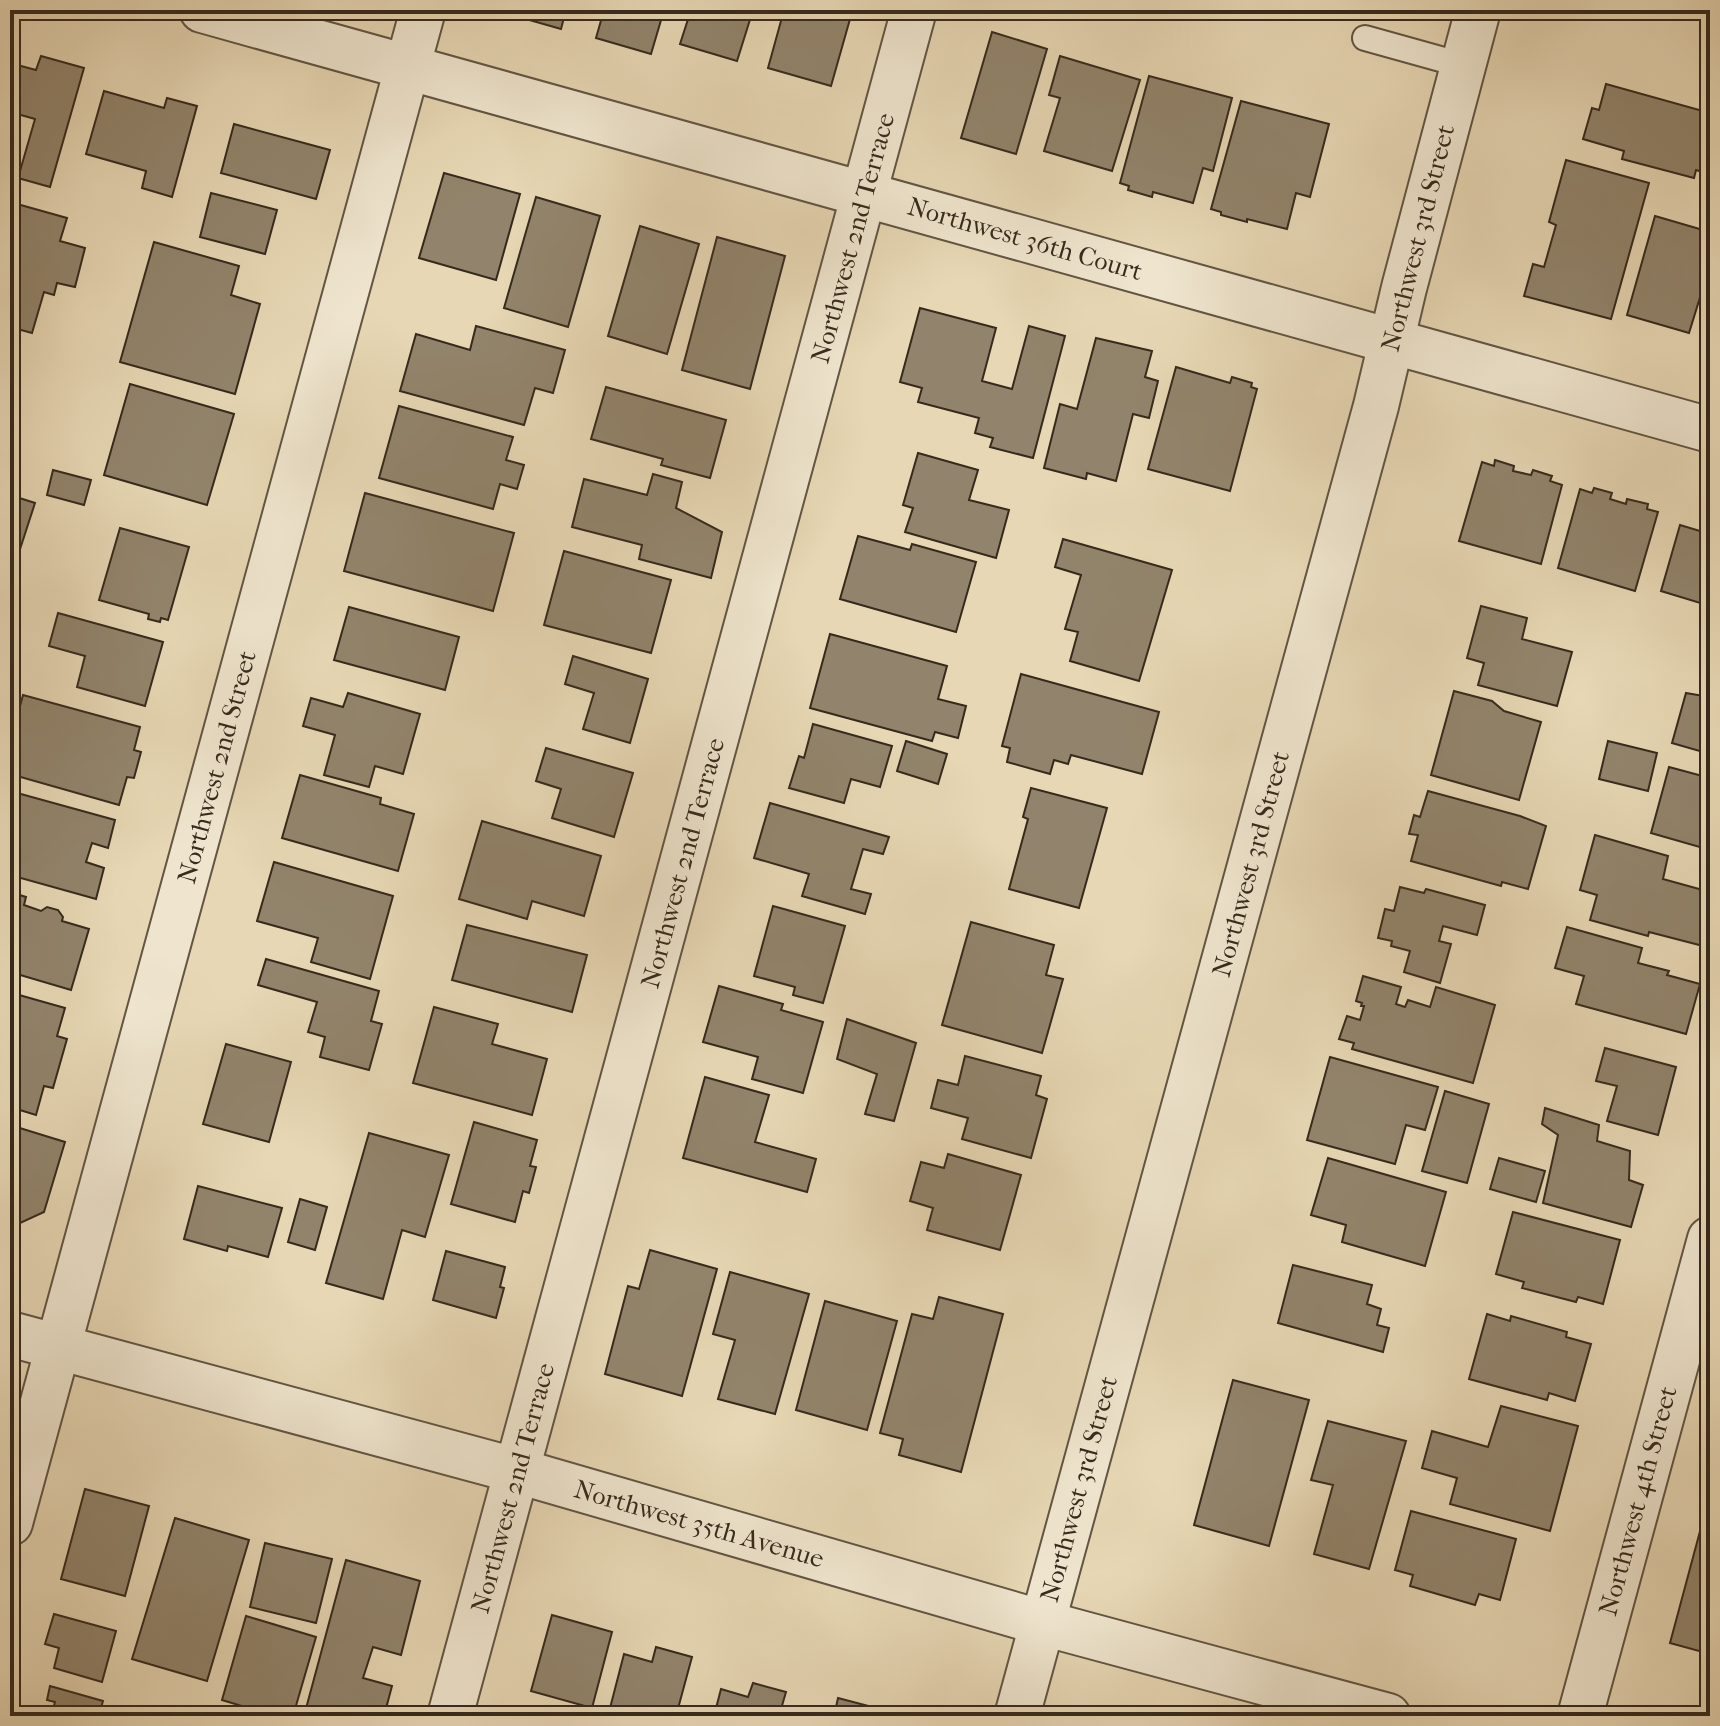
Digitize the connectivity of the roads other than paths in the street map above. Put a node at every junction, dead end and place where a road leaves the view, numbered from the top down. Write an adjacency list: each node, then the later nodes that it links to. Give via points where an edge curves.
1 (202, 10): 7 (street, Northwest 36th Court)
2 (423, 10): 7 (street, Northwest 2nd Street)
3 (914, 10): 8 (street, Northwest 2nd Terrace)
4 (1478, 10): 6 (street, Northwest 3rd Street)
5 (1365, 38): 6 (lane)
6 (1462, 65): 9 (street, Northwest 3rd Street)
7 (408, 66): 8 (street, Northwest 36th Court); 13 (street, Northwest 2nd Street)
8 (865, 194): 9 (street, Northwest 36th Court); 14 (street, Northwest 2nd Terrace)
9 (1392, 341): 10 (street, Northwest 36th Court); 16 (street, Northwest 3rd Street)
10 (1710, 430)
11 (1710, 1239): 20 (street, Northwest 4th Street)
12 (10, 1334): 13 (street, Northwest 35th Avenue)
13 (58, 1348): 14 (street, Northwest 35th Avenue); 15 (street, Northwest 2nd Street)
14 (518, 1471): 16 (street, Northwest 35th Avenue); 17 (street, Northwest 2nd Terrace)
15 (10, 1523)
16 (1043, 1623): 18 (street, Northwest 3rd Street); 19 (street, Northwest 35th Avenue)
17 (450, 1716)
18 (1017, 1716)
19 (1388, 1716)
20 (1580, 1716)

